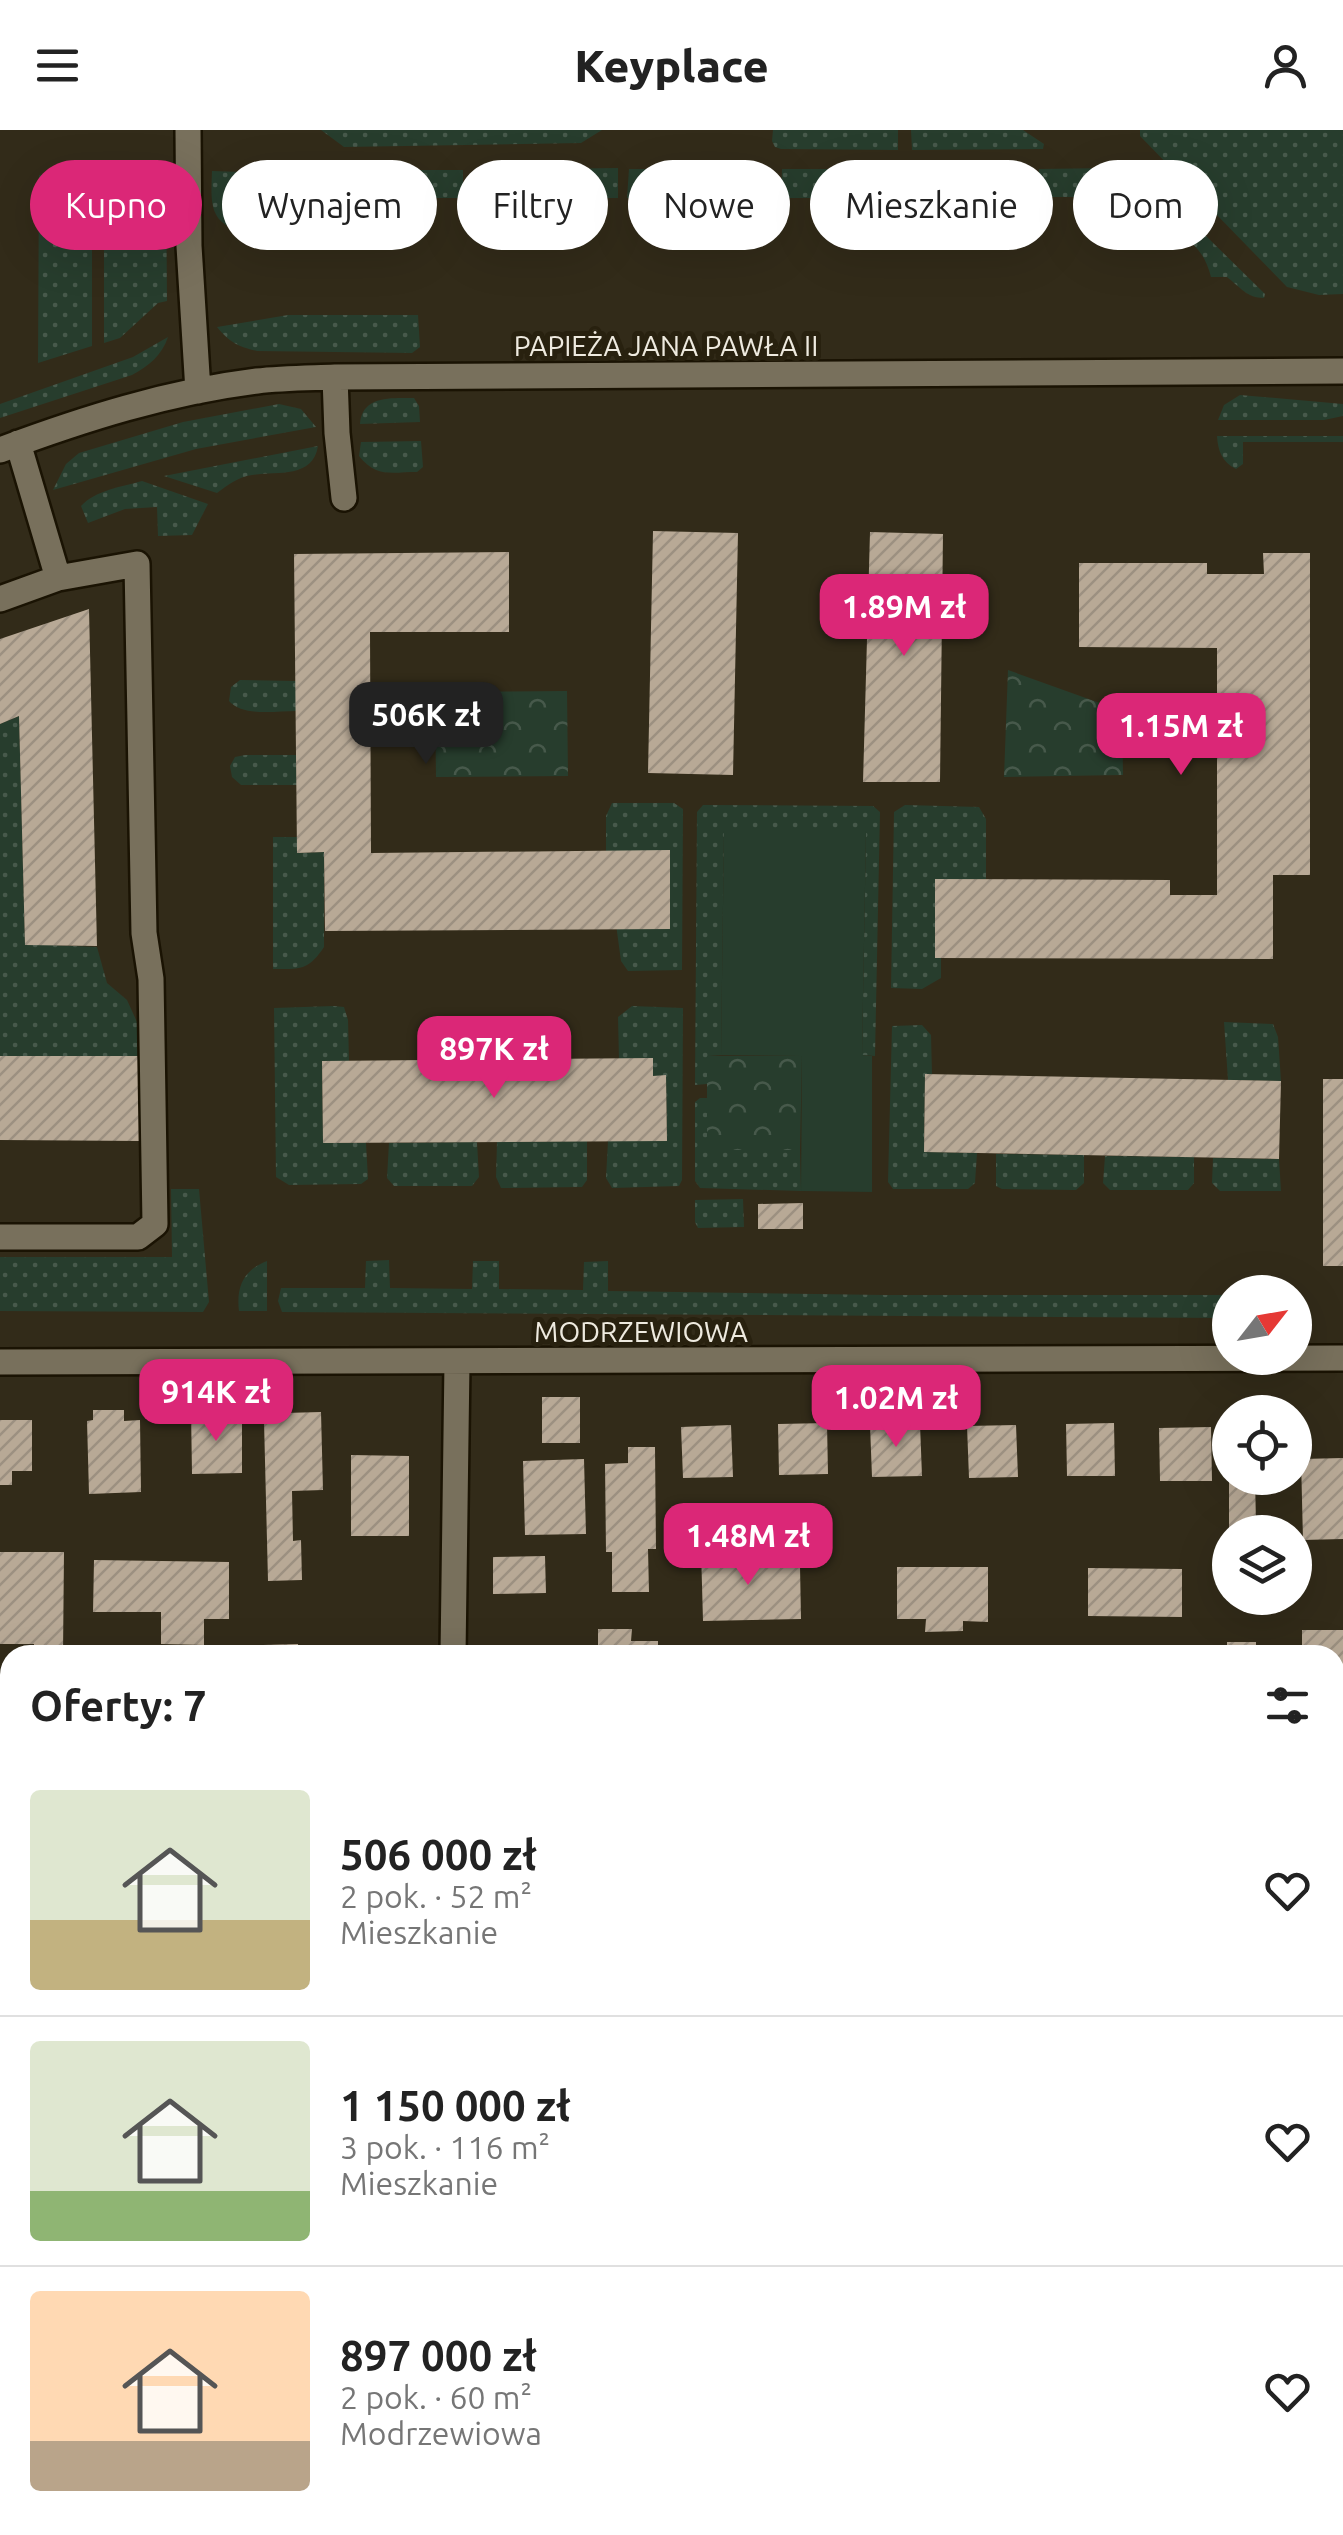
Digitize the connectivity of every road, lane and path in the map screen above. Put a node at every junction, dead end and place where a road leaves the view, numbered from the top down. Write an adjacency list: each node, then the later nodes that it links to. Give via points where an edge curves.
1 (188, 130): 4 (street)
2 (1343, 371): 3 (street, PAPIEŻA JANA PAWŁA II)
3 (335, 377): 4 (street, PAPIEŻA JANA PAWŁA II); 6 (street)
4 (198, 390): 5 (street, PAPIEŻA JANA PAWŁA II)
5 (9, 446): 7 (street)
6 (344, 498)
7 (58, 578): 8 (street); 9 (street, via 136,564 155,1224 138,1237)
8 (0, 599)
9 (0, 1237)
10 (1343, 1358): 12 (street, MODRZEWIOWA)
11 (0, 1362): 12 (street, MODRZEWIOWA)
12 (457, 1362): 13 (street)
13 (453, 1645)

